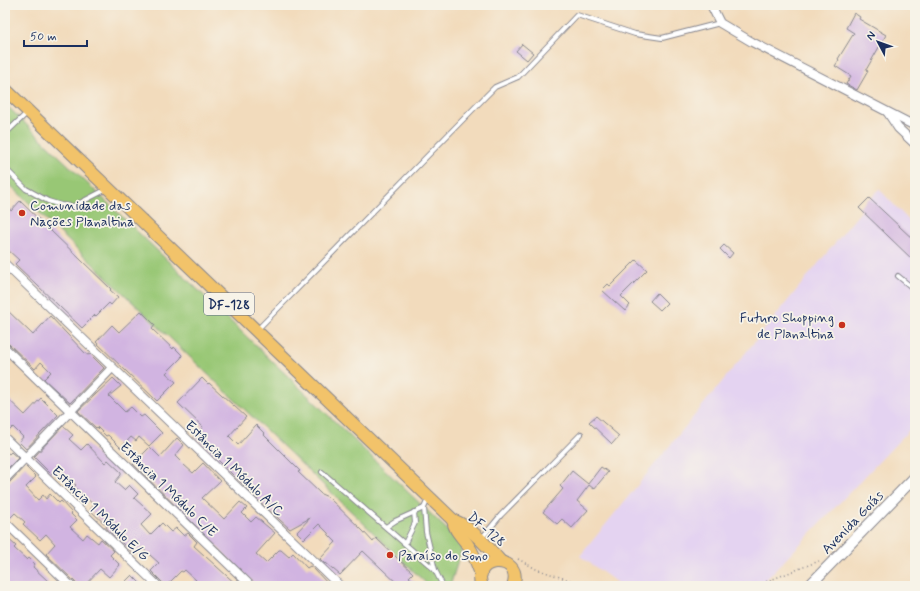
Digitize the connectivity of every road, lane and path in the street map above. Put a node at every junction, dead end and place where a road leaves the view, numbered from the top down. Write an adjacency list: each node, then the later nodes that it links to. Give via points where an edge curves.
1 (711, 5): 2 (street)
2 (720, 22): 5 (street, via 752,42); 14 (lane, via 662,38 635,34 577,15 518,77 496,87 487,95)
3 (5, 89): 4 (main road, DF-128 / DF-128)
4 (29, 111): 7 (lane); 10 (main road, DF-128 / DF-128)
5 (888, 112): 6 (street); 8 (street, via 898,128)
6 (915, 126)
7 (5, 134)
8 (915, 144)
9 (5, 168): 10 (lane, via 26,189 48,202 61,205 74,206)
10 (109, 188): 14 (main road, DF-128 / DF-128)
11 (5, 264): 16 (street, Estância 1 Módulo A/C)
12 (898, 276): 13 (lane)
13 (915, 290)
14 (256, 330): 24 (main road, DF-128 / DF-128)
15 (5, 348): 17 (street, Estância 1 Módulo C/E)
16 (112, 368): 17 (street); 40 (street, Estância 1 Módulo A/C)
17 (70, 411): 20 (street); 39 (street, Estância 1 Módulo C/E)
18 (581, 434): 29 (lane, via 501,515)
19 (5, 438): 20 (street, Estância 1 Módulo E/G)
20 (26, 458): 23 (street); 38 (street, Estância 1 Módulo E/G)
21 (322, 472): 28 (lane)
22 (915, 478): 31 (street, Avenida Goiás)
23 (5, 479)
24 (426, 502): 25 (lane); 26 (main road, DF-128 / DF-128); 34 (lane, via 426,532)
25 (414, 512): 28 (lane); 30 (lane, via 414,524)
26 (453, 520): 29 (main road, DF-128 / DF-128, via 461,523); 35 (main road, DF-128 / DF-128, via 454,528 468,545 477,562)
27 (5, 522): 37 (street)
28 (386, 527): 30 (lane)
29 (481, 540): 33 (main road, DF-128 / DF-128)
30 (405, 543): 34 (lane)
31 (838, 555): 43 (path); 44 (street, Avenida Goiás)
32 (517, 559): 42 (path, via 536,569)
33 (501, 562): 35 (main road, DF-128, via 488,564); 36 (main road, DF-128, via 512,569)
34 (435, 570): 41 (lane)
35 (481, 582)
36 (516, 583)
37 (71, 586)
38 (158, 586)
39 (251, 586)
40 (340, 586)
41 (443, 586)
42 (587, 586)
43 (755, 586)
44 (808, 586)

